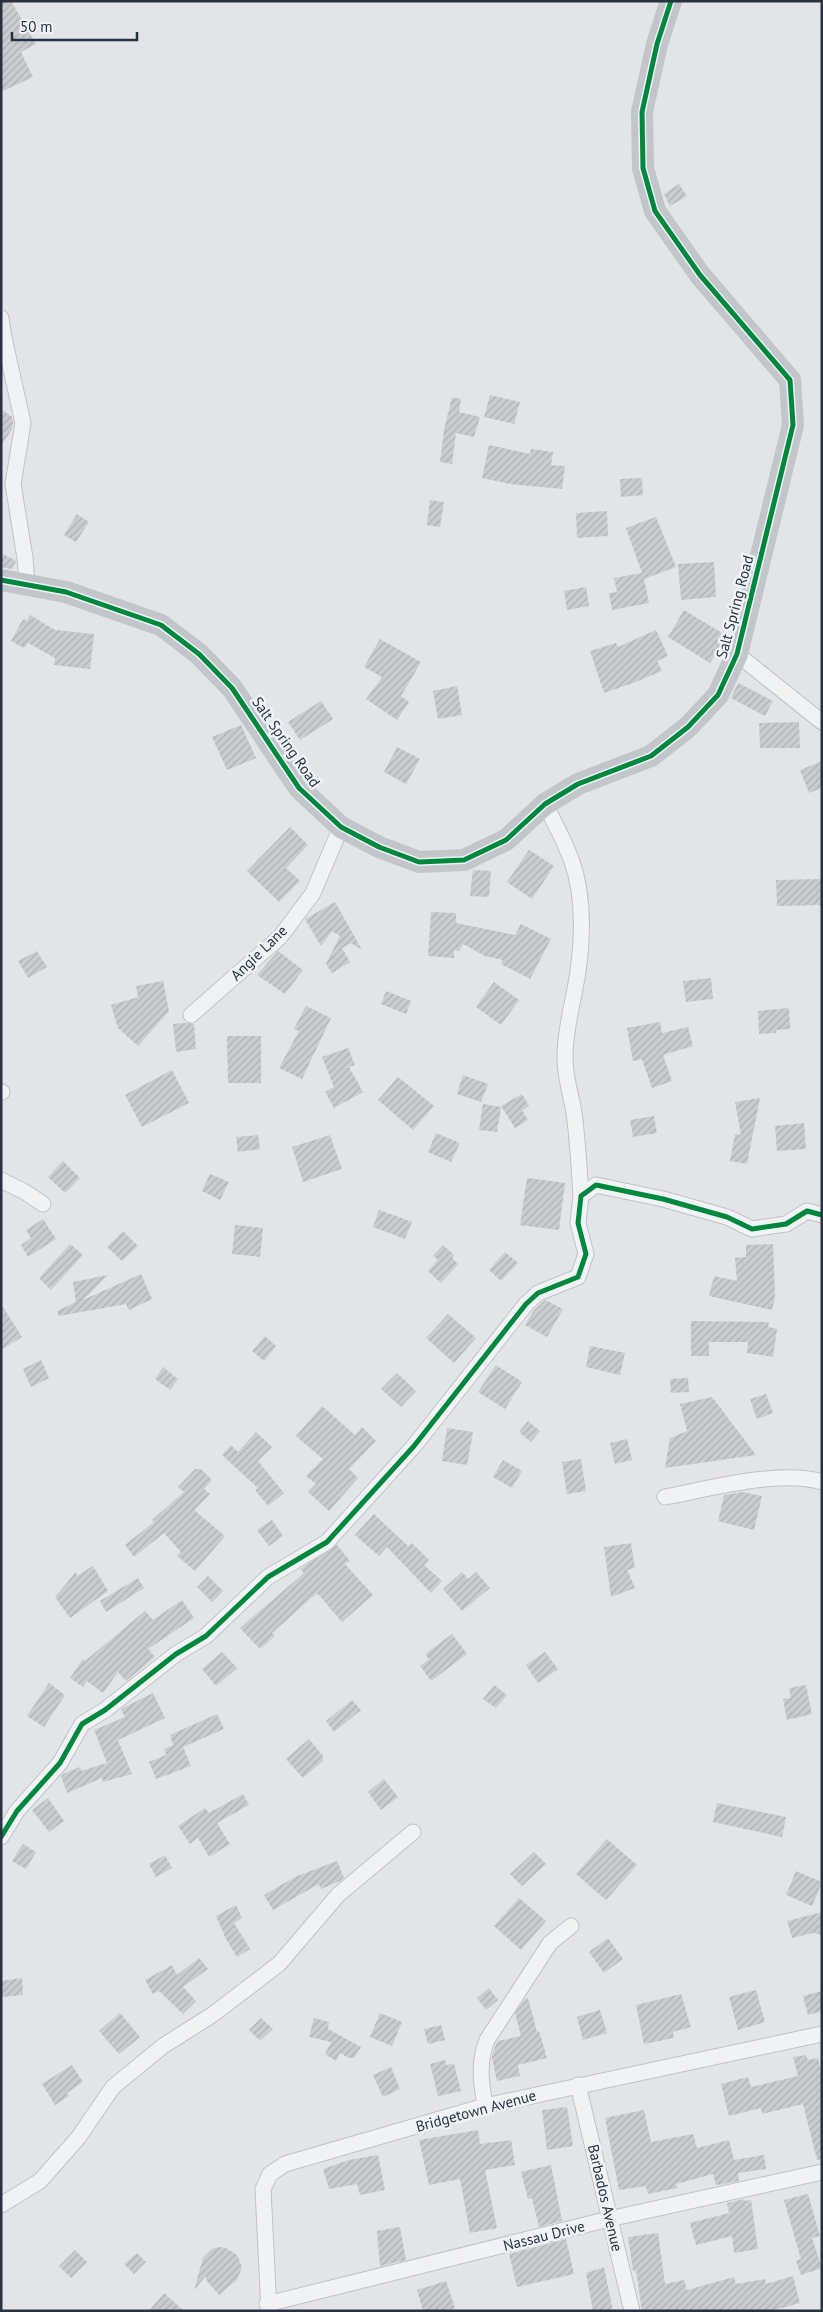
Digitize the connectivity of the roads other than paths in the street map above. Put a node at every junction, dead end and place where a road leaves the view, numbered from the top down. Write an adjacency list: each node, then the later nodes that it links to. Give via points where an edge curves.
1 (671, 1): 5 (street, Salt Spring Road, via 657,44 642,112 642,168 655,211 700,275 790,380 793,424)
2 (1, 318): 4 (street, via 24,423 13,484)
3 (1, 580): 4 (street, Salt Spring Road)
4 (27, 584): 8 (street, Salt Spring Road, via 66,592 161,625 199,654 232,688 299,788)
5 (737, 654): 6 (street); 7 (street, Salt Spring Road, via 718,696 688,727 650,756 578,784)
6 (822, 722)
7 (545, 804): 8 (street, Salt Spring Road, via 506,840 464,860 419,862 379,847); 11 (street, via 572,860 580,902 582,928 578,973 566,1027 565,1056 566,1081 578,1139)
8 (341, 827): 9 (street, Angie Lane, via 313,893 280,937)
9 (191, 1015)
10 (1, 1180): 12 (street)
11 (581, 1196): 13 (street, via 596,1185 727,1217 752,1230 786,1224 807,1211); 17 (street, via 578,1223 586,1254 578,1277 538,1293 526,1304 414,1446 327,1542 268,1577 206,1636 176,1654 105,1710 82,1724 60,1763 17,1811)
12 (43, 1204)
13 (822, 1215)
14 (822, 1482): 15 (street, via 788,1477)
15 (665, 1497)
16 (413, 1832): 23 (street, via 338,1895 279,1964 212,2015 163,2046 113,2087 78,2138 40,2181)
17 (1, 1837)
18 (571, 1926): 21 (street, via 550,1943 487,2040 479,2072)
19 (822, 2034): 20 (street, Bridgetown Avenue)
20 (578, 2085): 21 (street, Bridgetown Avenue); 24 (street, Barbados Avenue)
21 (485, 2106): 25 (street, Bridgetown Avenue, via 285,2164 270,2174 263,2189)
22 (822, 2172): 24 (street, Nassau Drive)
23 (1, 2205)
24 (610, 2219): 25 (street, Nassau Drive); 26 (street, Barbados Avenue)
25 (268, 2307)
26 (632, 2311)

